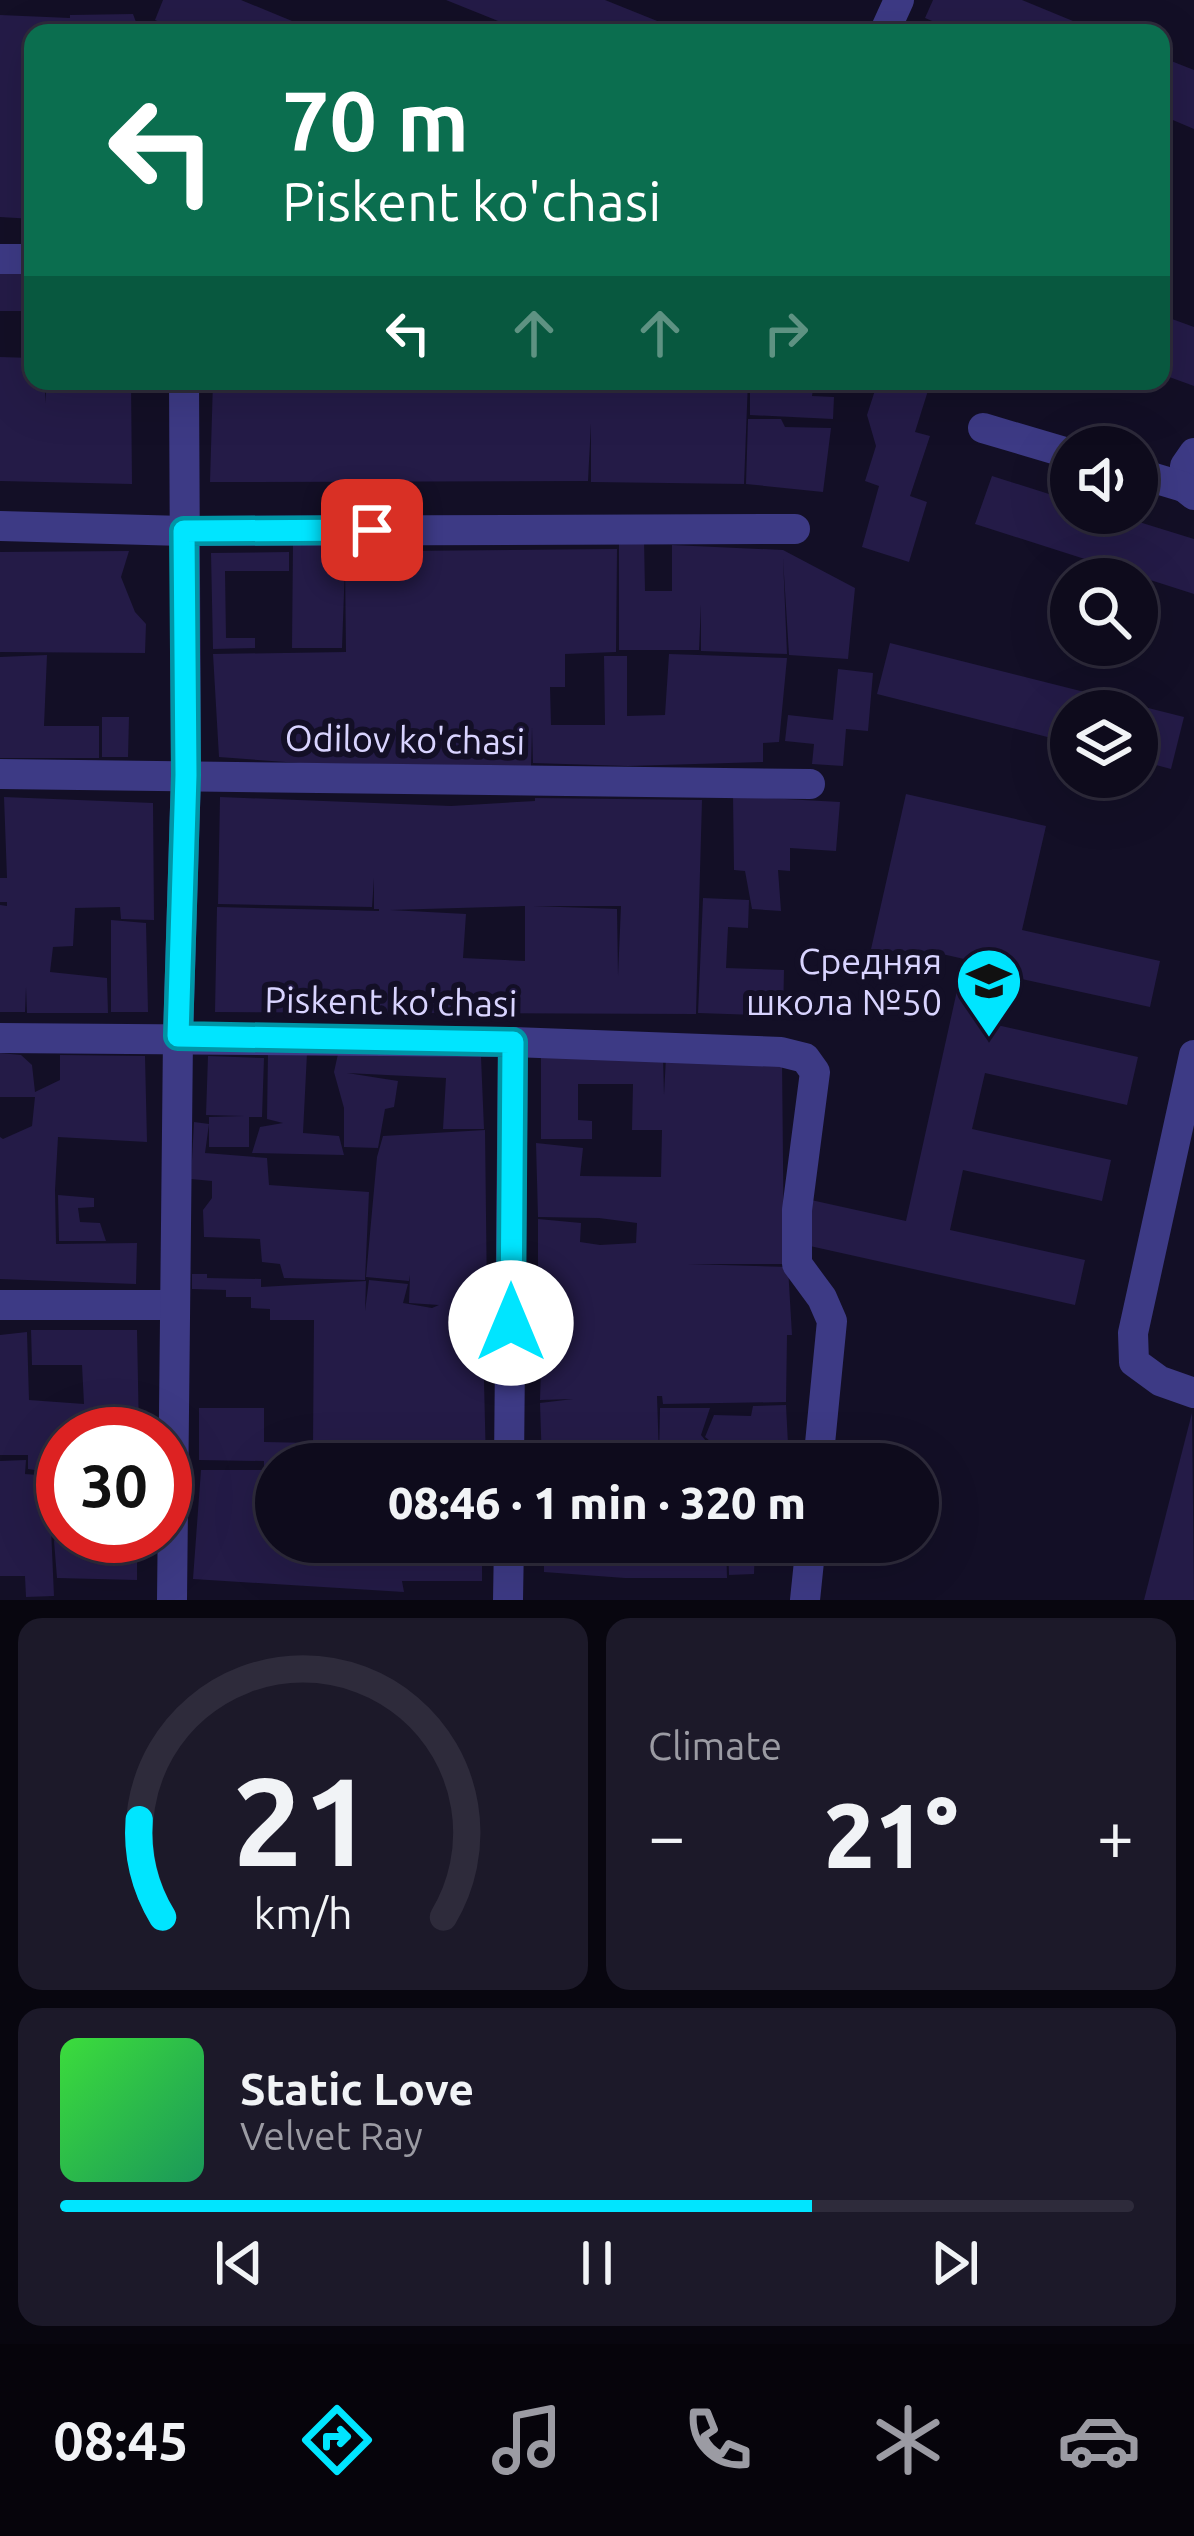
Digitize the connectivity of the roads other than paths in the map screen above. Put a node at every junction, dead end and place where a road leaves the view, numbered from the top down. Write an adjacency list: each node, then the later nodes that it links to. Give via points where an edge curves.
1 (184, 390): 9 (street)
2 (983, 428): 3 (street)
3 (1050, 448)
4 (1194, 453): 6 (street, via 1185,466)
5 (1158, 480): 6 (street)
6 (1189, 491)
7 (0, 526): 9 (street)
8 (795, 529): 9 (street)
9 (184, 531): 11 (street)
10 (0, 774): 11 (street, Odilov ko'chasi)
11 (186, 775): 12 (street, Odilov ko'chasi); 13 (street)
12 (810, 784)
13 (178, 1036): 14 (street, Piskent ko'chasi); 15 (street, Piskent ko'chasi); 18 (street)
14 (0, 1038)
15 (513, 1042): 20 (street); 21 (street, Piskent ko'chasi, via 805,1058 815,1072 796,1210 797,1264 832,1321)
16 (1194, 1055): 19 (street, via 1133,1333 1134,1362)
17 (0, 1305): 18 (street)
18 (176, 1305): 24 (street)
19 (1194, 1393)
20 (509, 1443)
21 (820, 1443)
22 (509, 1563): 25 (street)
23 (809, 1563): 26 (street)
24 (172, 1600)
25 (508, 1600)
26 (805, 1600)

